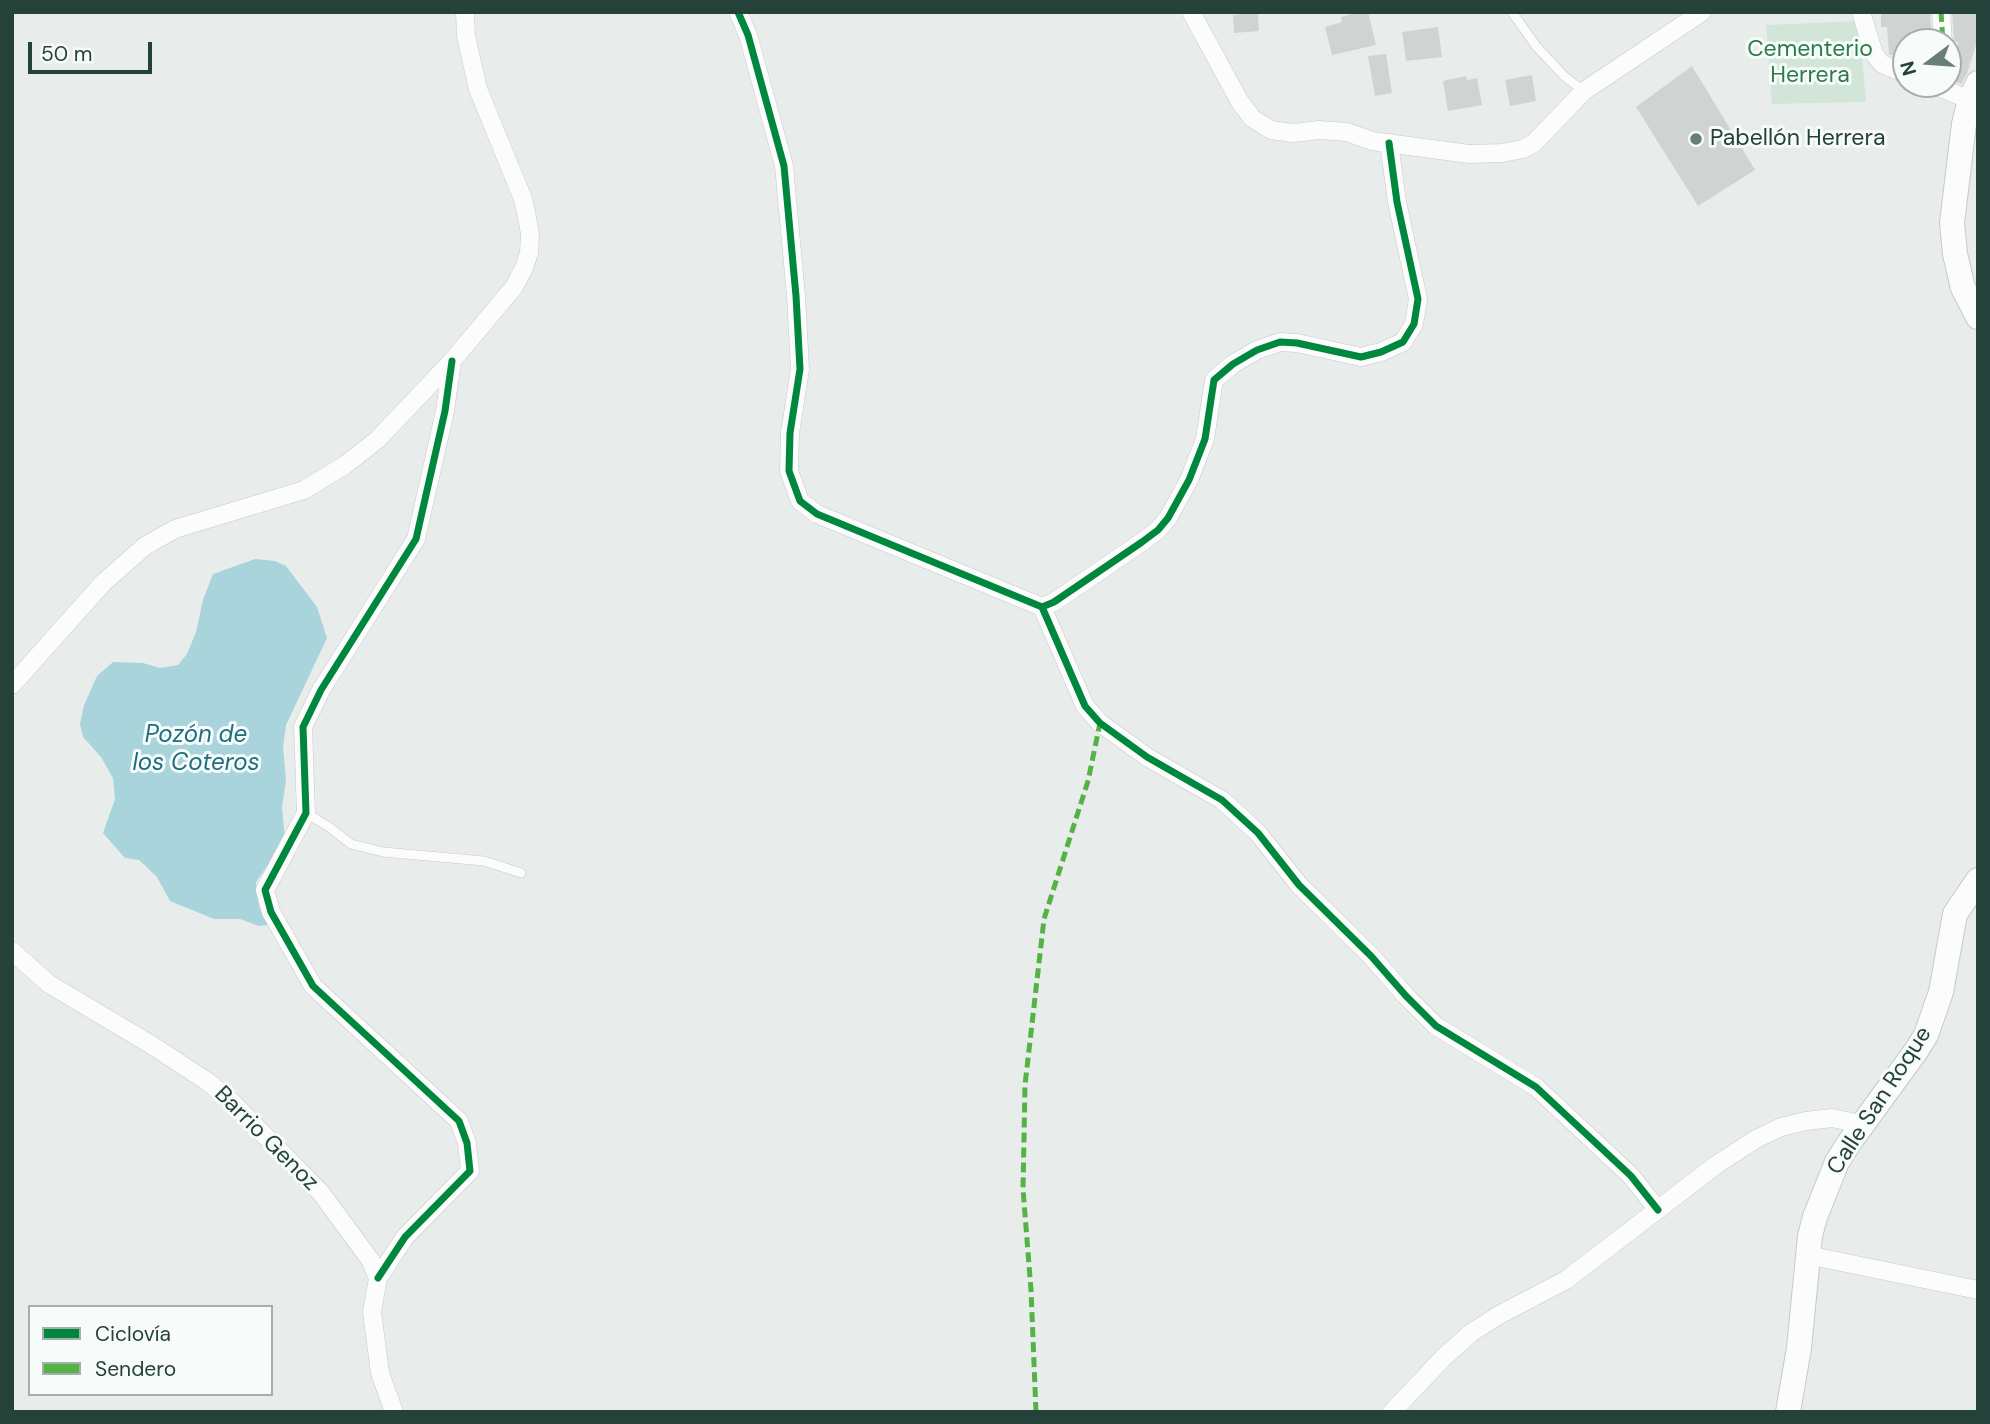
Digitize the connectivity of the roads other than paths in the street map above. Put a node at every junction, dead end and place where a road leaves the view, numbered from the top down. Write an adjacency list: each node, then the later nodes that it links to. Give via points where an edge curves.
1 (465, 12): 12 (street, via 478,89 523,199 530,234 526,261 514,287)
2 (738, 12): 13 (street, via 784,166 800,369 789,471 800,501 828,519)
3 (1191, 12): 10 (street, via 1252,118 1271,130 1347,132)
4 (1512, 12): 9 (lane, via 1564,77)
5 (1702, 12): 9 (street)
6 (1861, 12): 7 (street, via 1874,54)
7 (1892, 68)
8 (1975, 90): 11 (street, via 1964,124 1952,232 1963,288)
9 (1584, 91): 10 (street, via 1534,143 1522,149 1469,154)
10 (1389, 143): 13 (street, via 1419,299 1414,324 1403,342 1361,357 1280,342 1233,364 1214,380 1205,439 1168,518 1142,542)
11 (1978, 317)
12 (452, 361): 14 (street, via 377,440 304,490 175,529 145,546 103,583); 15 (street, via 416,539 321,690 303,727)
13 (1042, 607): 20 (street, via 1085,706 1100,723 1147,757 1222,800 1436,1026 1536,1087 1630,1176)
14 (12, 685)
15 (306, 813): 16 (lane, via 351,844 383,852 484,861); 22 (street, via 265,890 271,912 313,986 459,1121 467,1143 470,1171 405,1237)
16 (522, 873)
17 (1978, 880): 19 (street, Calle San Roque, via 1955,914 1941,992 1926,1035)
18 (12, 951): 22 (street, Barrio Genoz, via 49,984 150,1044 231,1101 321,1193 371,1261)
19 (1861, 1124): 20 (street, via 1832,1118 1781,1127 1716,1165); 21 (street, Calle San Roque, via 1825,1190)
20 (1658, 1210): 25 (street, via 1566,1280 1471,1333)
21 (1807, 1255): 23 (street); 26 (street, Calle San Roque)
22 (378, 1278): 24 (street, via 372,1312 380,1373)
23 (1978, 1290)
24 (394, 1412)
25 (1392, 1412)
26 (1788, 1412)

